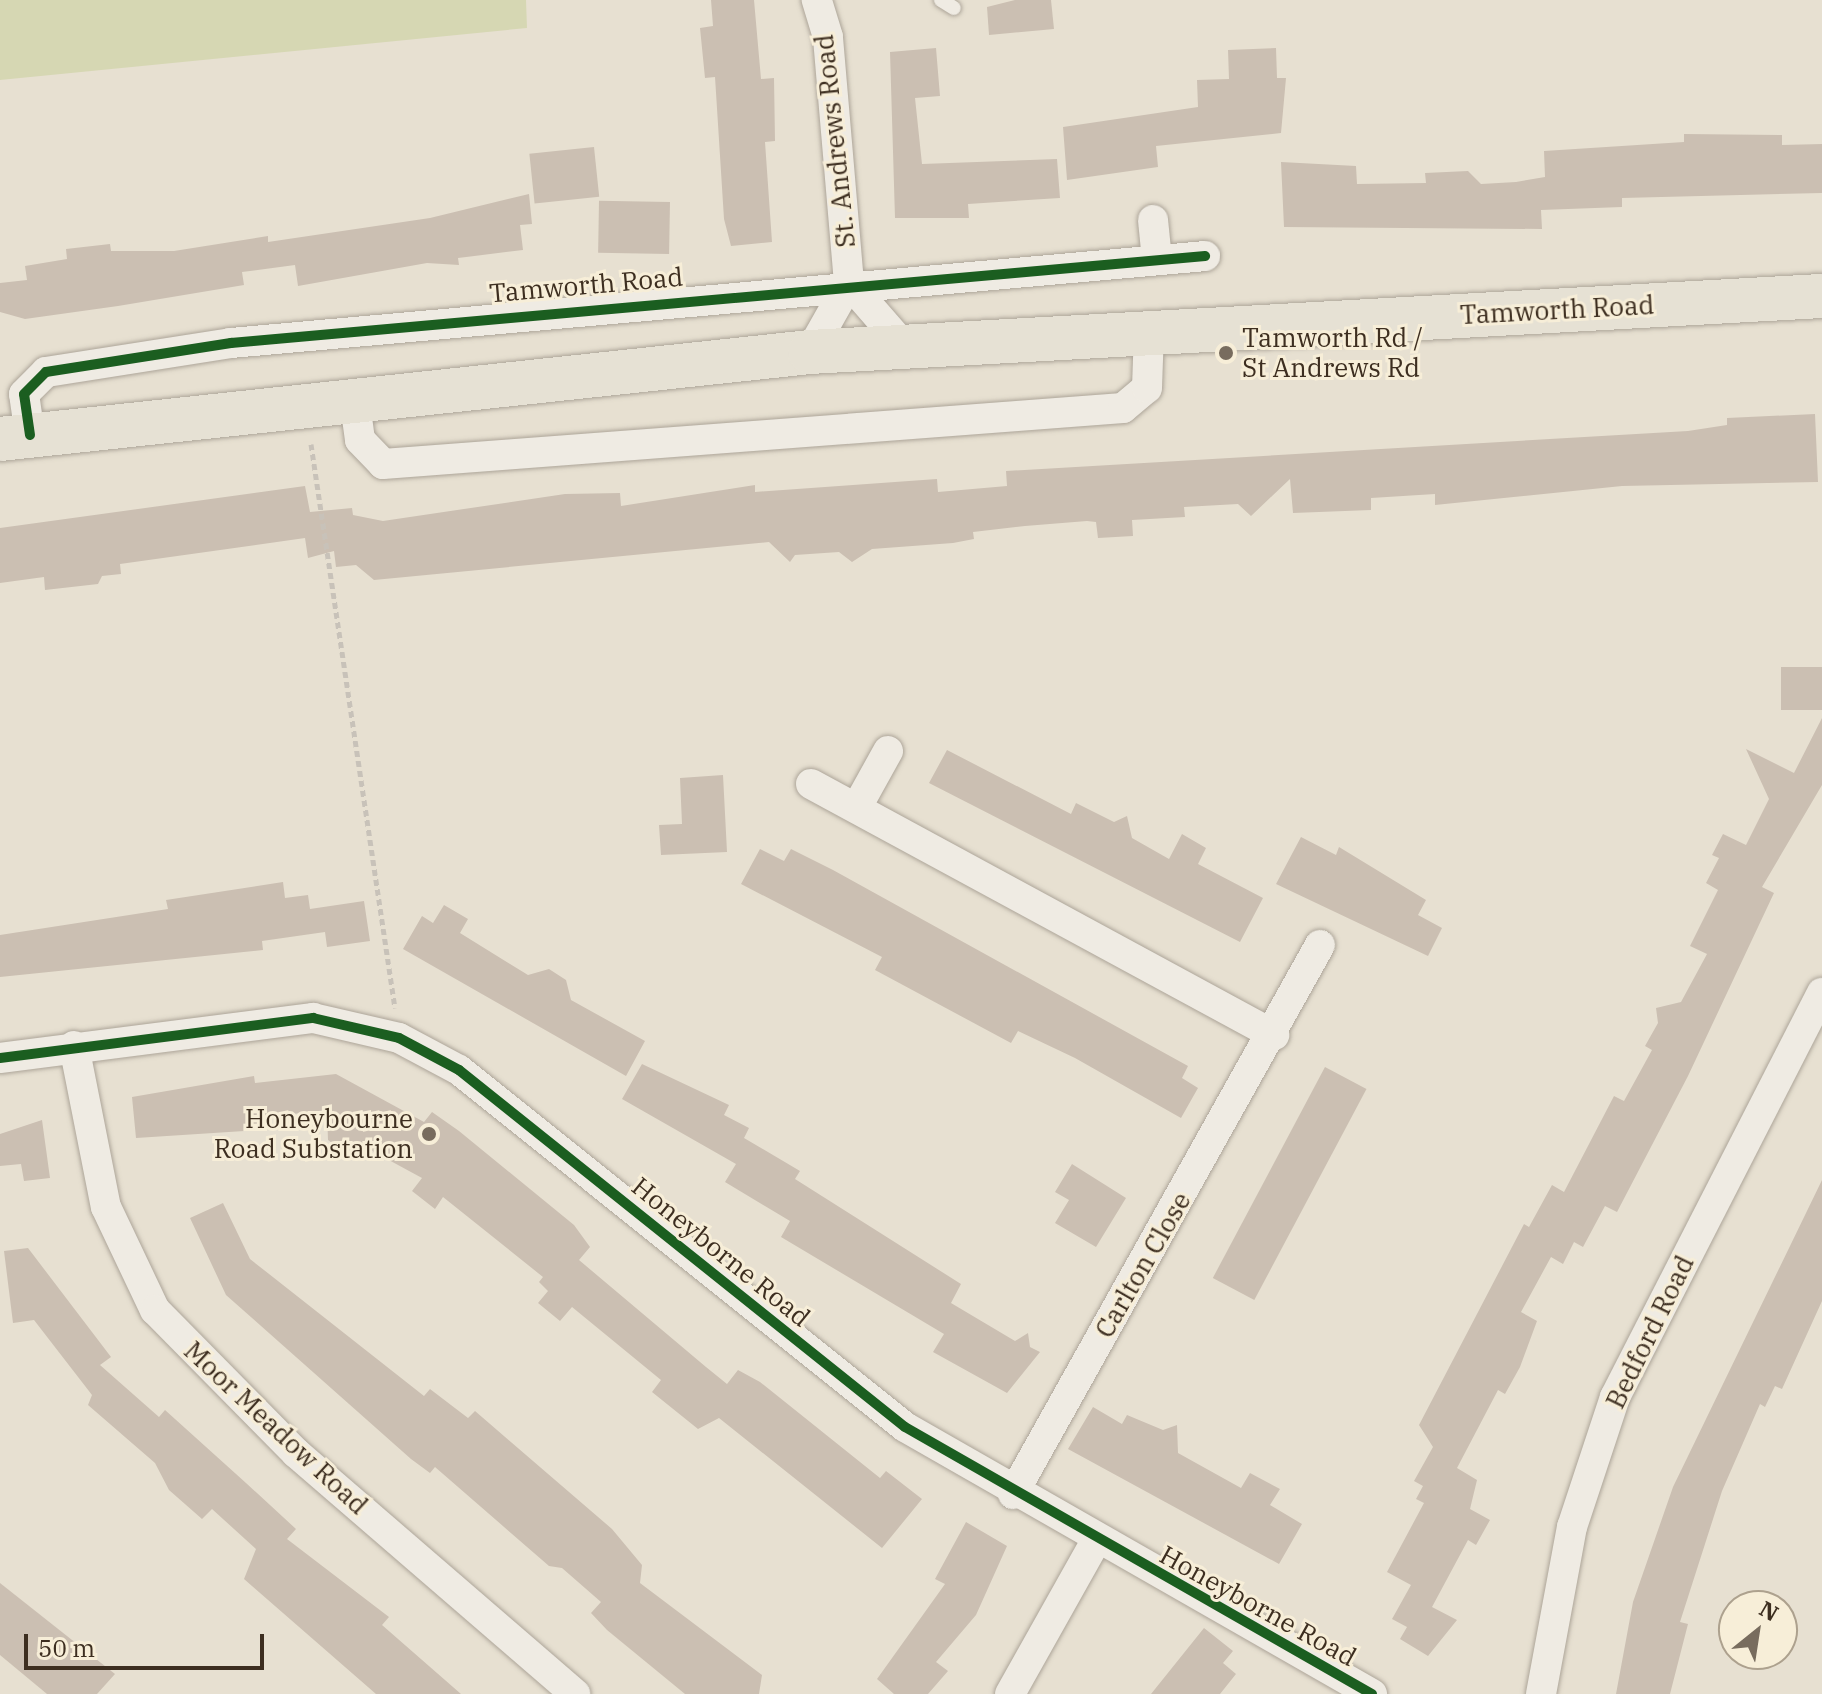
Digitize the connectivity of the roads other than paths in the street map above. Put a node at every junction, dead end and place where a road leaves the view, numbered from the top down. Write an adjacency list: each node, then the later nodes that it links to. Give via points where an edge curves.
1 (817, 0): 5 (street, St. Andrews Road, via 828,37)
2 (1153, 220): 4 (street)
3 (1205, 256): 4 (street, Tamworth Road)
4 (1157, 260): 5 (street, Tamworth Road)
5 (849, 283): 8 (street, St. Andrews Road); 9 (street, St. Andrews Road); 11 (street, Tamworth Road, via 433,320 46,372 24,394)
6 (1822, 296): 7 (main road, Tamworth Road)
7 (1149, 331): 8 (main road, Tamworth Road); 10 (street, via 1147,388 1123,408 383,464 360,440)
8 (904, 346): 9 (main road, Tamworth Road)
9 (810, 352): 10 (main road, Tamworth Road)
10 (354, 396): 11 (main road, Tamworth Road)
11 (15, 437)
12 (888, 751): 14 (street)
13 (811, 784): 14 (street)
14 (857, 807): 17 (street)
15 (1320, 945): 17 (street, Carlton Close)
16 (1822, 993): 25 (street, Bedford Road, via 1615,1397 1572,1527)
17 (1274, 1035): 20 (street, Carlton Close)
18 (74, 1046): 19 (street, Honeyborne Road); 20 (street, Honeyborne Road, via 313,1018 399,1038 459,1070 905,1427); 22 (street, Moor Meadow Road, via 106,1207 155,1310 286,1444)
19 (0, 1058)
20 (1013, 1494): 21 (street, Honeyborne Road)
21 (1096, 1541): 23 (street); 24 (street, Honeyborne Road)
22 (575, 1694)
23 (1010, 1694)
24 (1372, 1694)
25 (1541, 1694)

